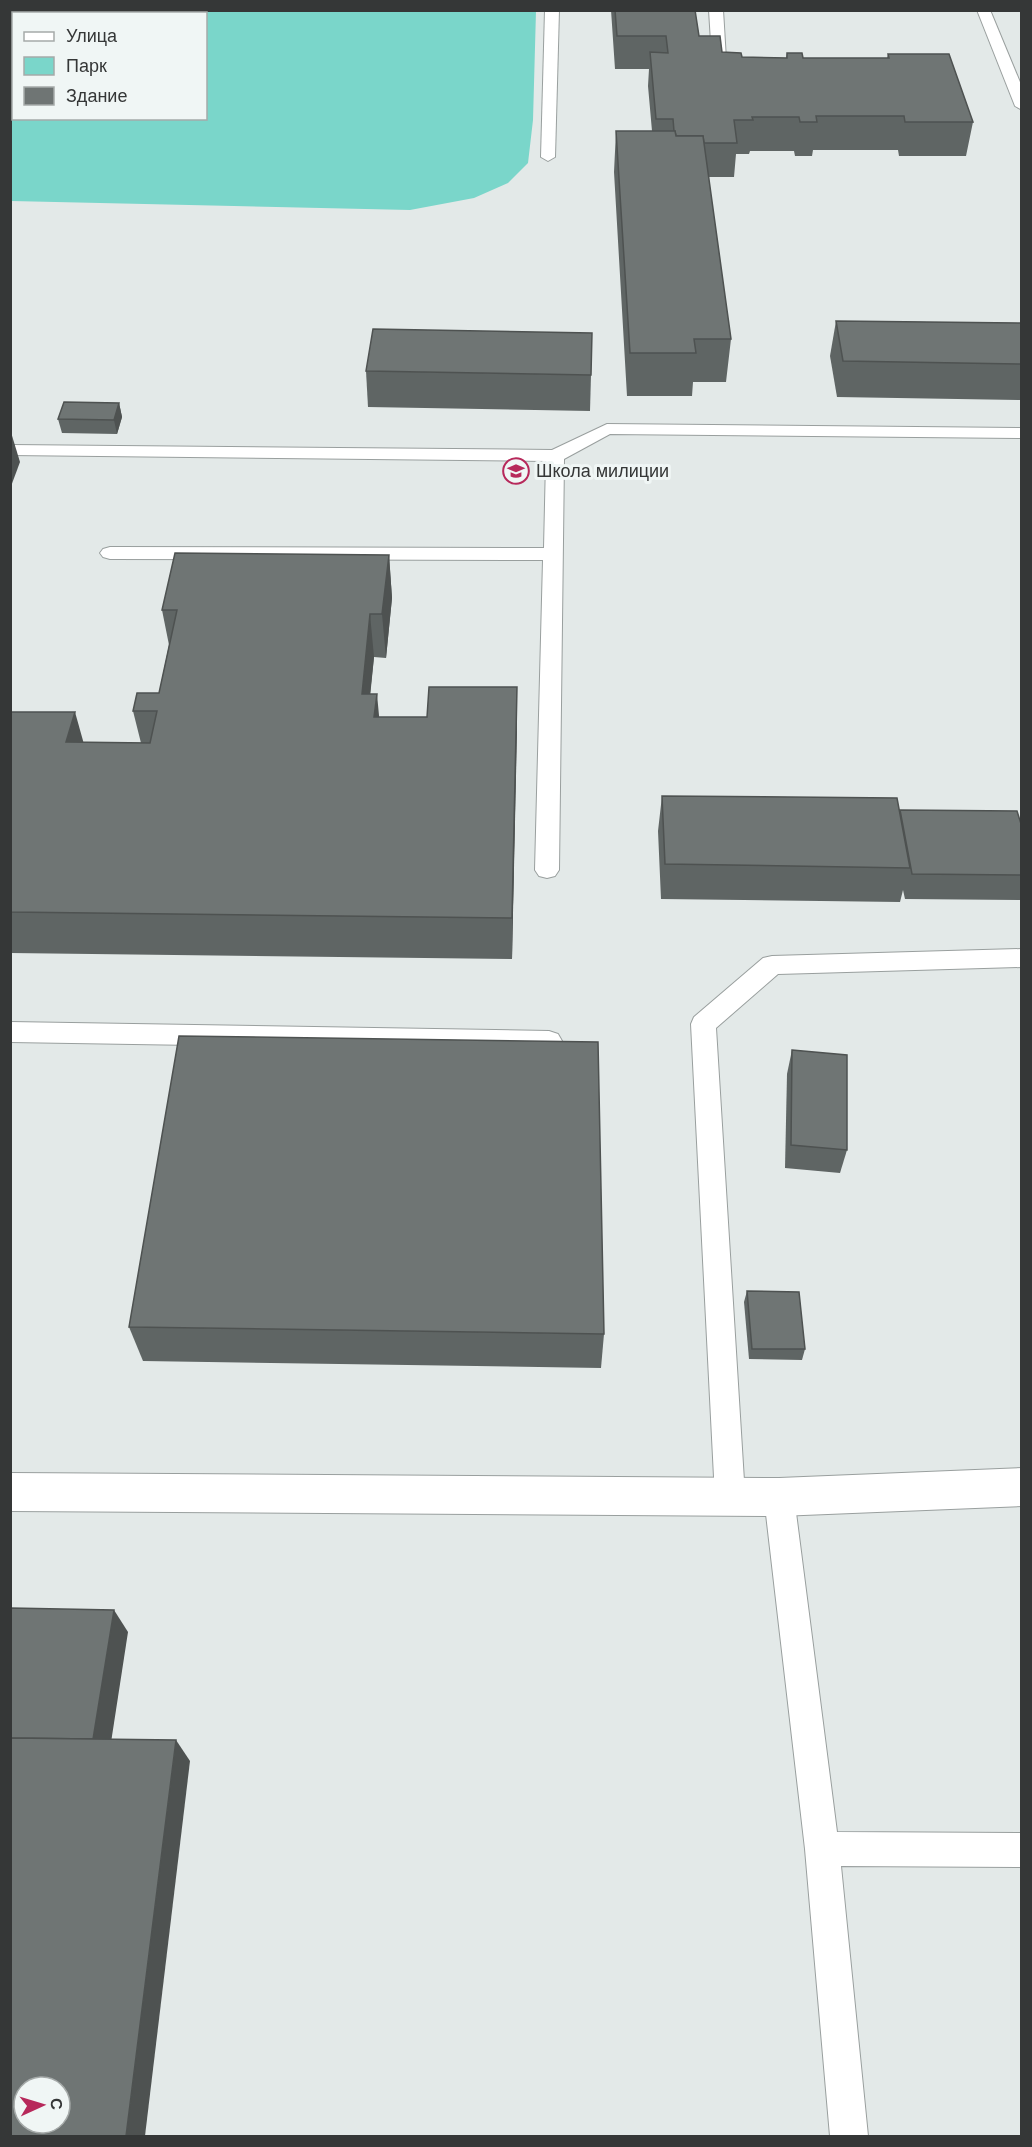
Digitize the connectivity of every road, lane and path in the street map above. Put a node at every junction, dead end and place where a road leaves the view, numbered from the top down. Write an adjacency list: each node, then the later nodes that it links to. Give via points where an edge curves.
1 (552, 10): 6 (lane)
2 (716, 10): 4 (lane)
3 (982, 10): 5 (lane)
4 (718, 59)
5 (1022, 106)
6 (548, 158)
7 (1022, 433): 9 (lane, via 607,429)
8 (10, 450): 9 (lane)
9 (555, 456): 11 (lane)
10 (110, 553): 11 (lane)
11 (552, 554): 12 (lane)
12 (547, 870)
13 (1022, 958): 18 (lane, via 772,965 703,1024)
14 (10, 1032): 15 (lane)
15 (549, 1041)
16 (1022, 1487): 19 (street)
17 (10, 1492): 18 (street)
18 (730, 1497): 19 (street)
19 (779, 1497): 20 (lane)
20 (822, 1849): 21 (lane); 22 (lane)
21 (1022, 1850)
22 (849, 2136)

